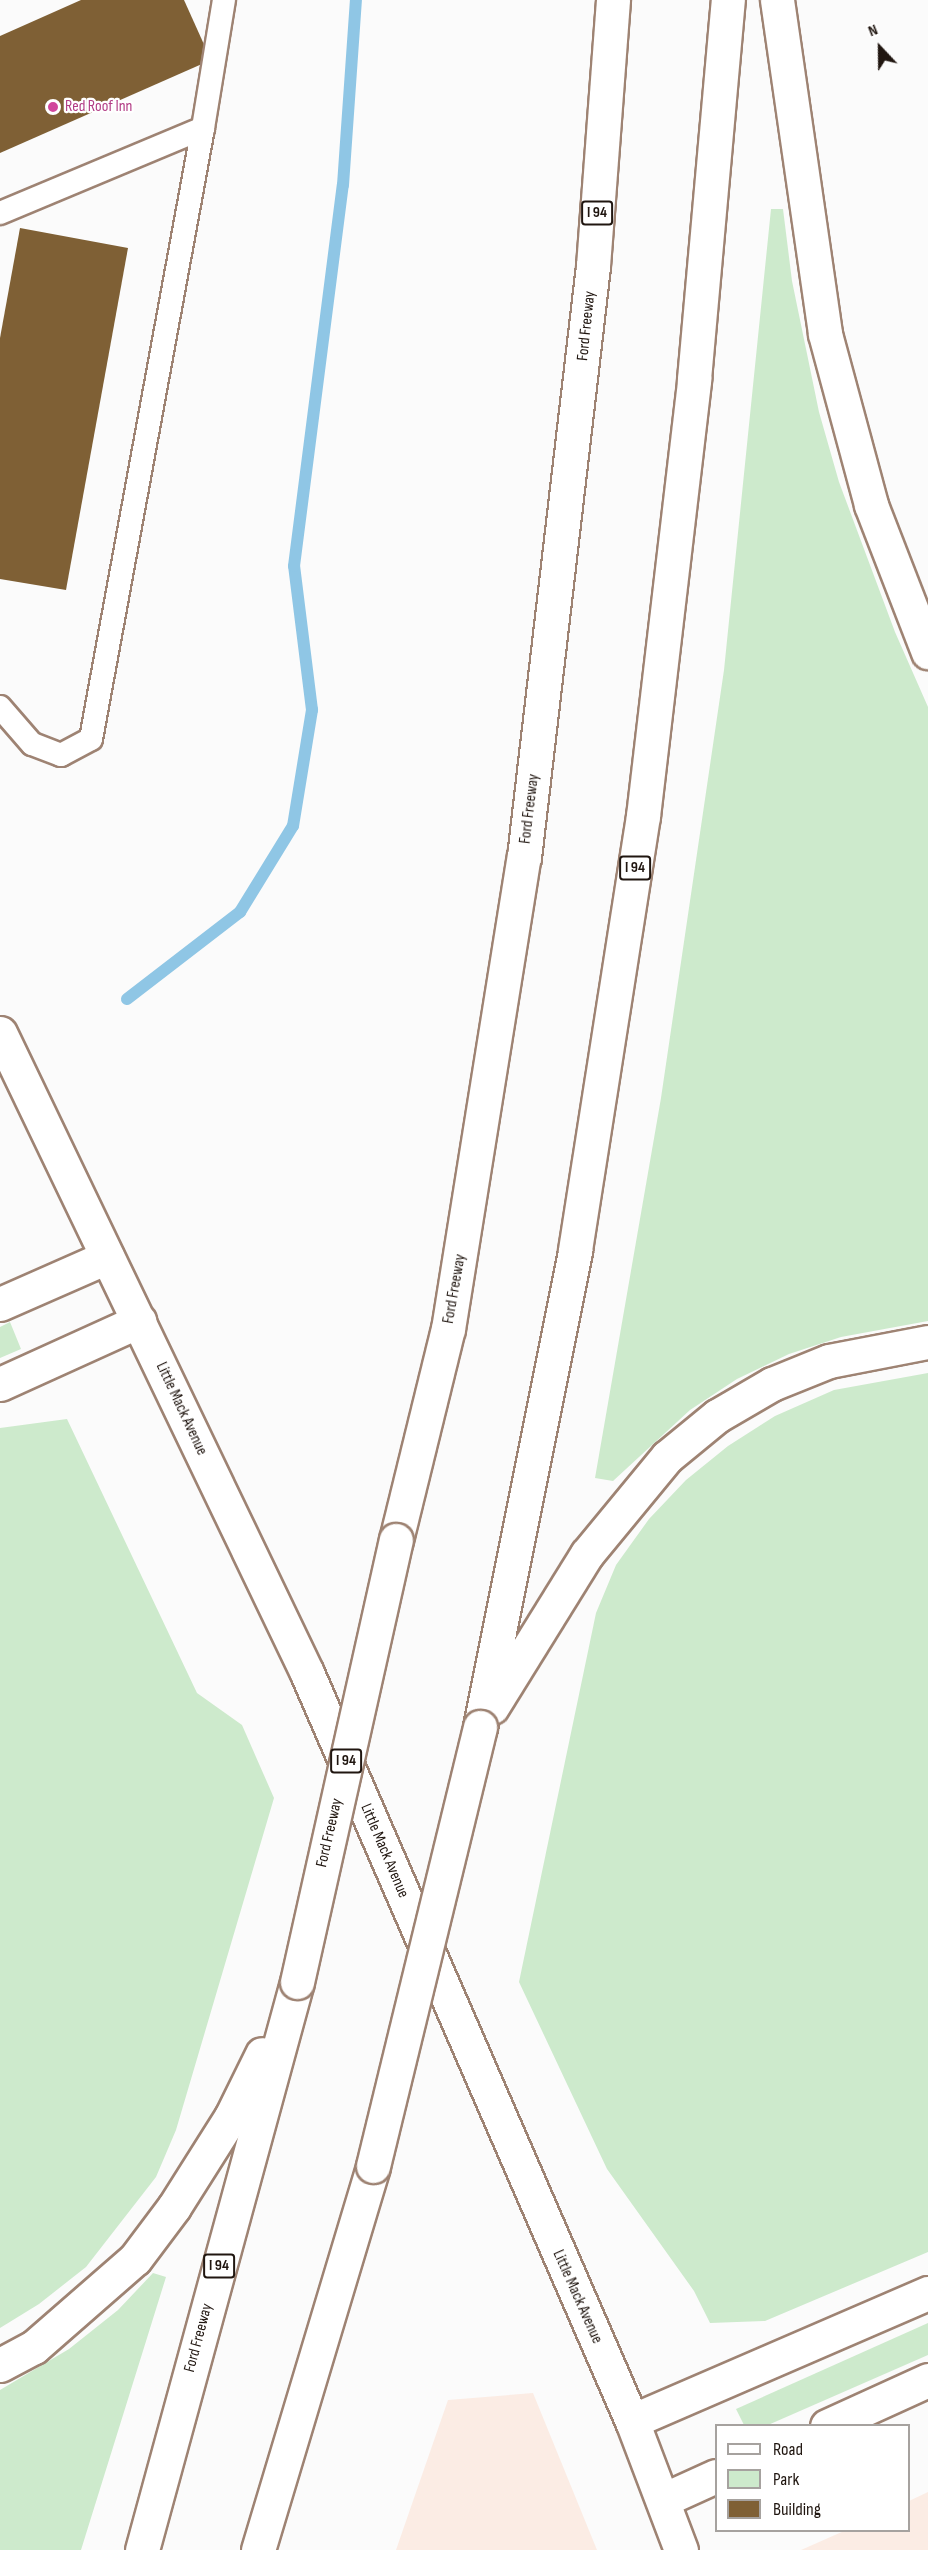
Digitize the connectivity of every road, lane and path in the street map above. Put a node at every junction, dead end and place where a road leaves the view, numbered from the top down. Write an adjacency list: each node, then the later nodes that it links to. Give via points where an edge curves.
1 (224, 0): 5 (lane)
2 (612, 0): 16 (main road, Ford Freeway / I 94, bridge, via 591,288 524,857 448,1329 396,1539)
3 (728, 0): 15 (main road, I 94, via 694,379 643,816 575,1250)
4 (777, 0): 7 (main road, via 810,248 828,345 871,505)
5 (203, 128): 6 (lane); 8 (lane, via 91,739 61,755 32,744)
6 (0, 213)
7 (928, 652)
8 (0, 707)
9 (0, 1033): 10 (main road, Little Mack Avenue)
10 (107, 1257): 11 (main road); 12 (main road, Little Mack Avenue)
11 (0, 1304)
12 (140, 1321): 14 (main road); 20 (main road, Little Mack Avenue, via 307,1673)
13 (928, 1342): 15 (main road, via 829,1361 772,1384 717,1416 667,1457 587,1554)
14 (0, 1384)
15 (480, 1727): 25 (main road, I 94, bridge, via 373,2166)
16 (297, 1982): 18 (main road, via 231,2117 174,2207 135,2259 34,2347); 24 (main road, Ford Freeway / I 94)
17 (928, 2293): 20 (main road)
18 (0, 2365)
19 (928, 2380): 21 (main road)
20 (632, 2421): 23 (main road, Little Mack Avenue)
21 (831, 2424)
22 (715, 2477): 23 (main road)
23 (663, 2500): 26 (main road, Little Mack Avenue)
24 (142, 2550)
25 (258, 2550)
26 (681, 2550)

